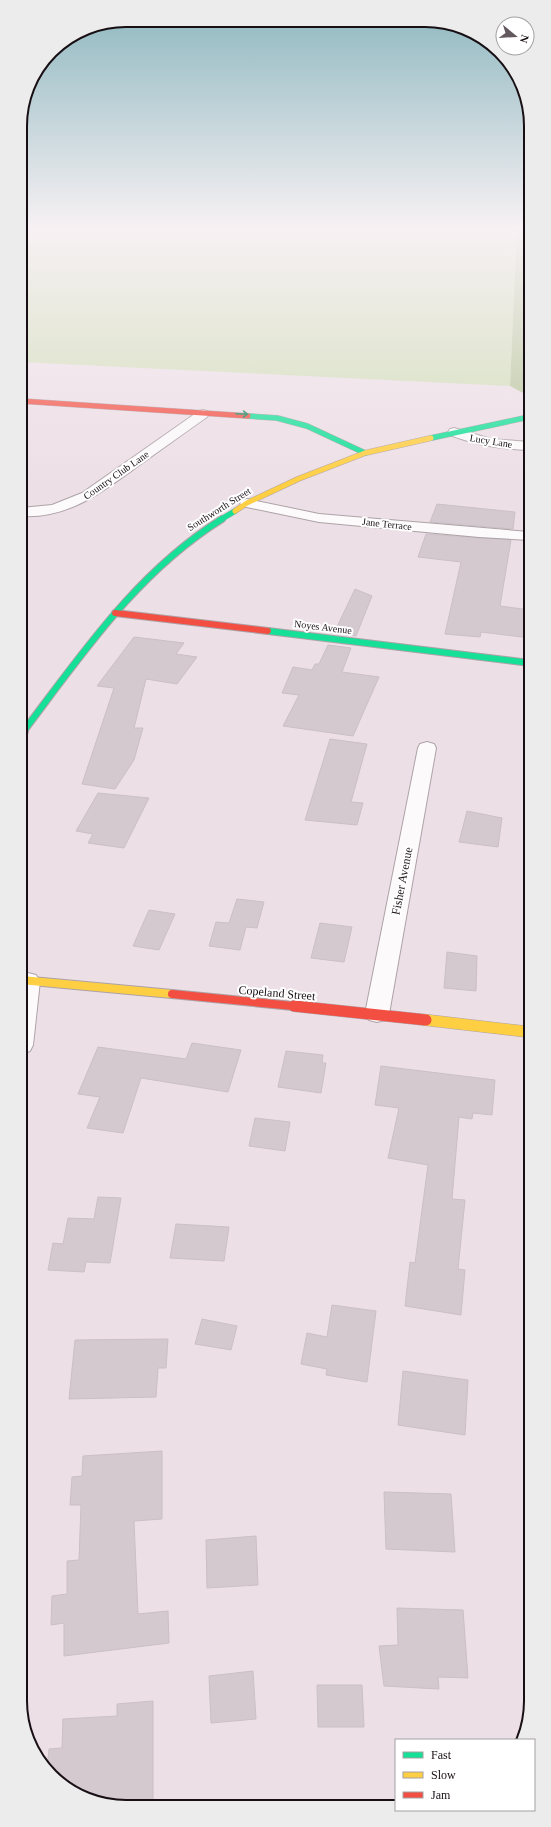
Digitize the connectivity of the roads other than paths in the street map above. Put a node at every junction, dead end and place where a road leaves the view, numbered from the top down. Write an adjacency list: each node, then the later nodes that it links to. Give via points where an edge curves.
1 (27, 401): 2 (street)
2 (203, 414): 6 (street, one-way to 6, via 253,415 288,420); 8 (street, Country Club Lane, via 87,496 55,509)
3 (524, 418): 4 (street, Southworth Street)
4 (454, 432): 5 (street, Lucy Lane, via 485,442); 6 (street, Southworth Street)
5 (524, 446)
6 (365, 453): 7 (street, Southworth Street, via 298,479)
7 (247, 503): 9 (street, Jane Terrace, via 319,518); 10 (street, Southworth Street, via 189,541 151,575)
8 (27, 511)
9 (524, 536)
10 (115, 613): 11 (street, Noyes Avenue); 12 (street, Southworth Street)
11 (524, 662)
12 (27, 727)
13 (427, 748): 15 (street, Fisher Avenue)
14 (27, 981): 15 (street, Copeland Street)
15 (377, 1014): 16 (street, Copeland Street)
16 (524, 1031)

